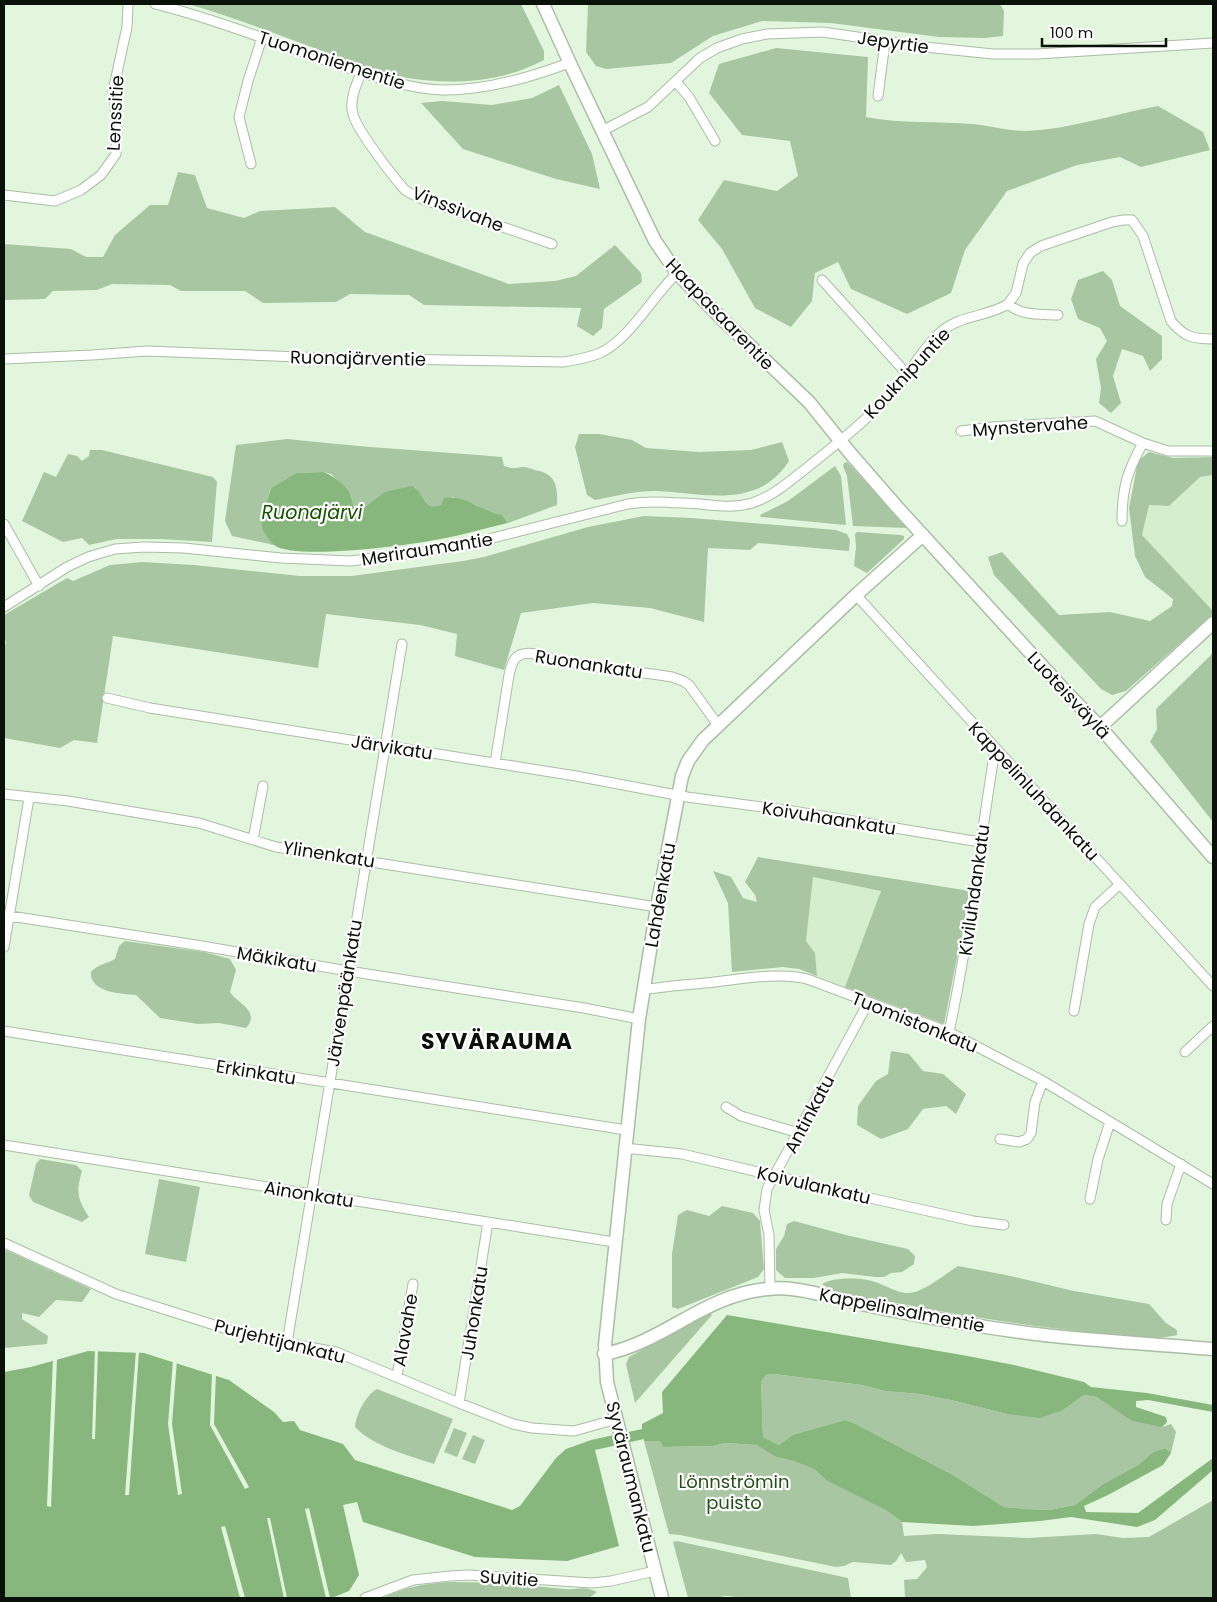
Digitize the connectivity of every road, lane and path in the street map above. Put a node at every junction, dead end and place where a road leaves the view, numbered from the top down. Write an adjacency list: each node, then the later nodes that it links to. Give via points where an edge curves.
1 (128, 4): 14 (street, Lenssitie, via 127,27 114,91 116,154 100,175 81,190 55,201)
2 (155, 4): 4 (street, Tuomoniementie, via 215,20)
3 (543, 4): 7 (main road, Haapasaarentie)
4 (262, 38): 8 (street, Tuomoniementie); 13 (street, via 239,117)
5 (885, 42): 6 (street, Jepyrtie, via 993,54 1046,54); 9 (street, Jepyrtie, via 823,32 767,34 717,48 700,58); 10 (street)
6 (1213, 43)
7 (570, 63): 8 (street, Tuomoniementie, via 523,79 441,90); 11 (main road, Haapasaarentie)
8 (360, 73): 15 (street, Vinssivahe, via 352,113 358,126 407,192)
9 (676, 82): 11 (street, Jepyrtie, via 648,107); 12 (street, via 689,97)
10 (878, 96)
11 (602, 131): 16 (main road, Haapasaarentie, via 655,241)
12 (714, 140)
13 (251, 164)
14 (4, 195)
15 (552, 244)
16 (677, 273): 21 (street, Ruonajärventie, via 615,343 601,352 563,362 325,358 147,350); 24 (main road, Haapasaarentie, via 809,402)
17 (822, 280): 22 (street)
18 (1008, 304): 19 (street, via 1029,314); 20 (street, via 1016,293 1023,264 1030,253 1041,246 1112,222 1132,220 1143,236 1171,321 1180,332 1195,338); 22 (street, Kouknipuntie, via 965,318 941,332)
19 (1058, 315)
20 (1213, 339)
21 (4, 359)
22 (907, 374): 24 (street, Kouknipuntie, via 882,403)
23 (961, 431): 25 (street, Mynstervahe, via 1095,421)
24 (840, 441): 29 (main road, Haapasaarentie); 30 (street, Meriraumantie, via 776,492 751,504 642,502 456,548 351,561 184,548 115,549 67,567)
25 (1143, 443): 26 (street, Mynstervahe, via 1168,451); 27 (street, via 1132,463 1122,497)
26 (1213, 451)
27 (1122, 521)
28 (4, 524): 30 (street)
29 (923, 535): 31 (main road, Lahdenkatu); 37 (main road, Luoteisväylä)
30 (39, 586): 32 (street, Meriraumantie)
31 (856, 595): 36 (main road, Lahdenkatu); 39 (street, Kappelinluhdankatu)
32 (4, 607)
33 (1213, 623): 37 (main road)
34 (402, 644): 38 (street, Järvenpäänkatu)
35 (107, 698): 38 (street, Järvikatu, via 150,708)
36 (718, 724): 40 (street, Ruonankatu, via 684,681 523,654 516,657 511,666); 43 (main road, Lahdenkatu, via 688,761)
37 (1100, 727): 47 (main road, Luoteisväylä)
38 (384, 746): 40 (street, Järvikatu); 48 (street, Järvenpäänkatu)
39 (995, 748): 46 (street, Kiviluhdankatu); 49 (street, Kappelinluhdankatu)
40 (495, 763): 43 (street, Järvikatu)
41 (263, 786): 45 (street)
42 (4, 794): 44 (street, Ylinenkatu)
43 (678, 795): 46 (street, Koivuhaankatu); 50 (main road, Lahdenkatu)
44 (29, 798): 45 (street, Ylinenkatu, via 199,822); 51 (street)
45 (253, 840): 48 (street, Ylinenkatu)
46 (980, 842): 61 (street, Kiviluhdankatu, via 963,966)
47 (1213, 856)
48 (365, 860): 50 (street, Ylinenkatu); 53 (street, Järvenpäänkatu)
49 (1120, 884): 54 (street, Kappelinluhdankatu); 57 (street, via 1095,907)
50 (657, 907): 55 (main road, Lahdenkatu)
51 (6, 916): 52 (street); 53 (street, Mäkikatu)
52 (4, 947)
53 (348, 971): 58 (street, Mäkikatu); 64 (street, Järvenpäänkatu)
54 (1213, 986)
55 (643, 990): 56 (street, Tuomistonkatu, via 793,976); 58 (main road, Lahdenkatu)
56 (868, 1003): 61 (street, Tuomistonkatu); 68 (street, Antinkatu)
57 (1074, 1010)
58 (639, 1019): 67 (main road, Lahdenkatu)
59 (1213, 1026): 62 (street)
60 (4, 1031): 64 (street, Erkinkatu)
61 (950, 1032): 63 (street, Tuomistonkatu)
62 (1185, 1052)
63 (1043, 1081): 66 (street, Tuomistonkatu); 69 (street, via 1027,1139 1019,1142)
64 (329, 1084): 67 (street, Erkinkatu); 75 (street, Järvenpäänkatu)
65 (726, 1107): 68 (street, via 741,1116)
66 (1110, 1122): 72 (street, Tuomistonkatu); 76 (street)
67 (626, 1130): 71 (main road, Lahdenkatu)
68 (799, 1133): 73 (street, Antinkatu)
69 (1000, 1139)
70 (4, 1145): 75 (street, Ainonkatu)
71 (624, 1148): 73 (street, Koivulankatu, via 682,1154); 80 (main road, Lahdenkatu)
72 (1181, 1164): 74 (street, Tuomistonkatu); 77 (street, via 1167,1204)
73 (775, 1176): 79 (street, Koivulankatu); 83 (street, Antinkatu, via 767,1189 764,1210 769,1235)
74 (1213, 1184)
75 (312, 1194): 78 (street, Ainonkatu); 84 (street, Järvenpäänkatu)
76 (1090, 1200)
77 (1166, 1220)
78 (488, 1222): 80 (street, Ainonkatu); 88 (street, Juhonkatu)
79 (1004, 1225)
80 (614, 1242): 86 (main road, Lahdenkatu)
81 (4, 1243): 84 (street, Purjehtijankatu, via 116,1294 249,1336)
82 (412, 1284): 87 (street, Alavahe)
83 (770, 1288): 85 (main road, Kappelinsalmentie, via 1036,1334); 86 (main road, Kappelinsalmentie, via 723,1300 637,1344)
84 (287, 1343): 87 (street, Purjehtijankatu, via 336,1352)
85 (1213, 1349)
86 (604, 1354): 89 (main road, Syväraumankatu, via 607,1382)
87 (397, 1376): 88 (street, Purjehtijankatu)
88 (459, 1403): 89 (street, Purjehtijankatu, via 532,1428 574,1431)
89 (618, 1424): 90 (main road, Syväraumankatu)
90 (655, 1571): 91 (street, Suvitie, via 592,1583 469,1575 432,1577 413,1580); 92 (main road, Syväraumankatu)
91 (365, 1598)
92 (662, 1598)

